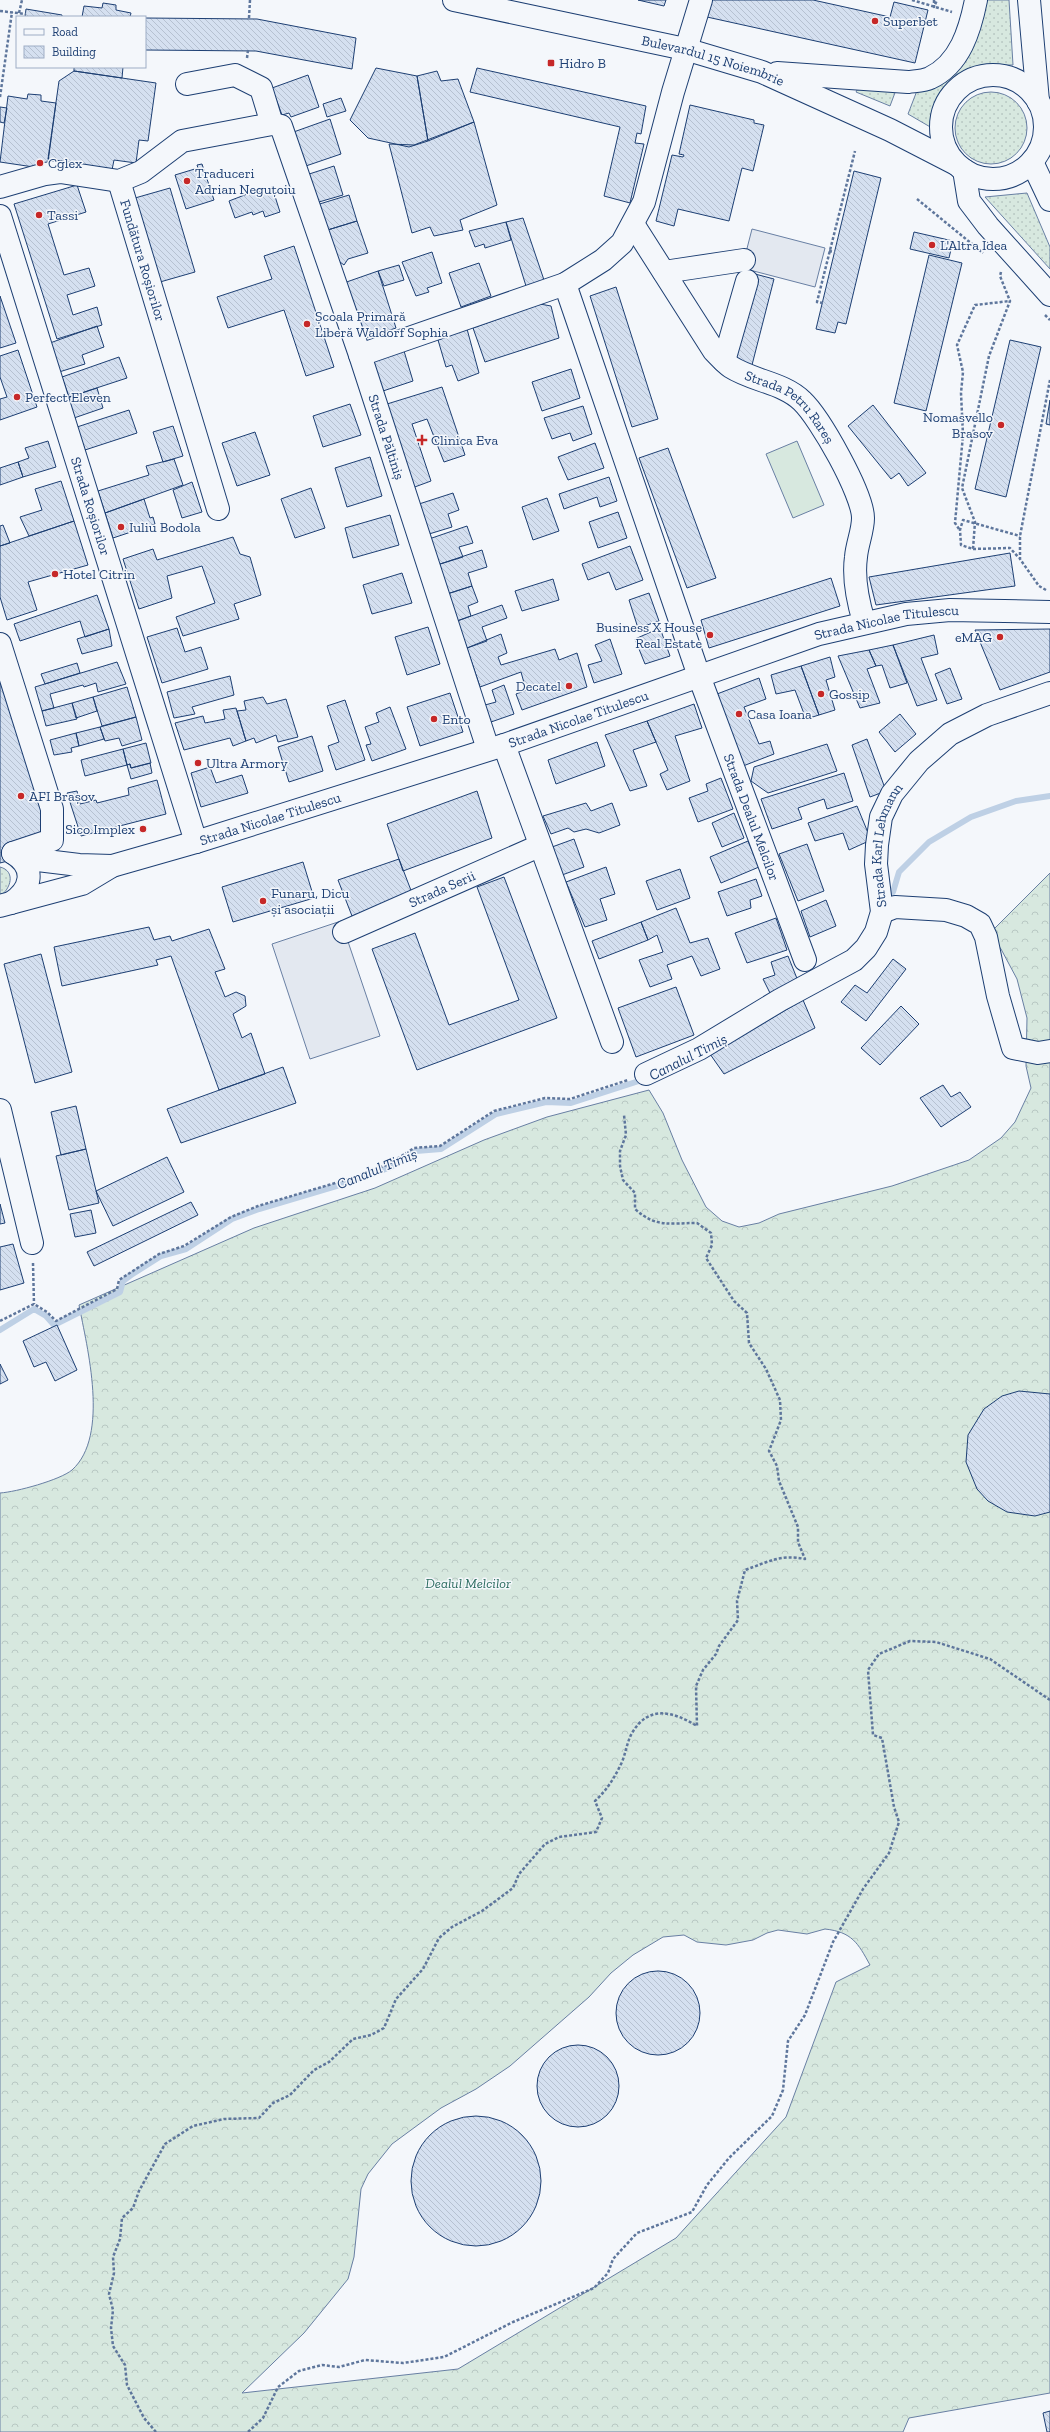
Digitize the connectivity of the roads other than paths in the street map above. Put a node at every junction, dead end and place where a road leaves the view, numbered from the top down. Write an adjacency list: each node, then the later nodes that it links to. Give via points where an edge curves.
1 (454, 0): 5 (street, Bulevardul 15 Noiembrie)
2 (700, 0): 5 (street)
3 (976, 0): 6 (street, via 971,24 963,44 943,70 929,79 908,82)
4 (1029, 0): 8 (street)
5 (685, 49): 6 (street, Bulevardul 15 Noiembrie); 16 (street, via 654,169 644,202)
6 (762, 72): 11 (street, Bulevardul 15 Noiembrie, via 890,130)
7 (187, 84): 9 (street, Strada Păltiniș, via 235,75 261,88)
8 (1043, 108): 10 (street, via 1044,134); 11 (street, via 1023,85 1010,78 977,77 962,85 950,97 942,112 940,129 944,146)
9 (277, 125): 12 (street, Fundătura Roșiorilor, via 182,141 141,172); 20 (street, Strada Păltiniș)
10 (1039, 158): 11 (street, via 1019,171 989,178); 14 (street)
11 (960, 167): 19 (street, via 969,201)
12 (119, 181): 13 (street, via 60,172); 22 (street, Fundătura Roșiorilor)
13 (0, 186)
14 (1050, 200)
15 (0, 216): 29 (street, Strada Roșiorilor)
16 (633, 224): 17 (street, Strada Petru Rareș); 18 (street, via 622,243 603,260)
17 (664, 272): 21 (street, Strada Petru Rareș, via 714,351); 21 (street, via 746,271)
18 (565, 284): 20 (street); 26 (street)
19 (1045, 302)
20 (360, 355): 28 (street, Strada Păltiniș)
21 (724, 361): 24 (street, Strada Petru Rareș, via 731,367 801,400 811,411 841,462 857,493 863,517 855,573 858,605)
22 (218, 509)
23 (1050, 612): 24 (street, Strada Nicolae Titulescu, via 950,610 906,614)
24 (864, 622): 26 (street, Strada Nicolae Titulescu, via 820,634)
25 (0, 644): 31 (street, via 52,808 52,840)
26 (699, 676): 28 (street, Strada Nicolae Titulescu); 36 (street, Strada Dealul Melcilor)
27 (1050, 693): 34 (street, Strada Karl Lehmann, via 987,715 950,734 920,761 892,794 881,817 877,845 876,864)
28 (496, 747): 29 (street, Strada Nicolae Titulescu); 30 (street)
29 (196, 842): 32 (street, Strada Nicolae Titulescu)
30 (539, 846): 35 (street, Strada Serii); 37 (street)
31 (17, 856): 32 (street, Strada Nicolae Titulescu, via 79,865); 33 (street, Strada Nicolae Titulescu, via 29,877 22,896)
32 (112, 866): 33 (street, Strada Nicolae Titulescu, via 82,884)
33 (5, 905)
34 (882, 912): 38 (street, via 895,907 946,910 966,916 980,924 986,937 998,996 1013,1048 1038,1053); 39 (street, Strada Karl Lehmann, via 876,932 854,960 780,1000 699,1049)
35 (344, 932)
36 (804, 960)
37 (612, 1042)
38 (1050, 1051)
39 (646, 1074)
40 (0, 1110): 41 (street)
41 (32, 1242)

